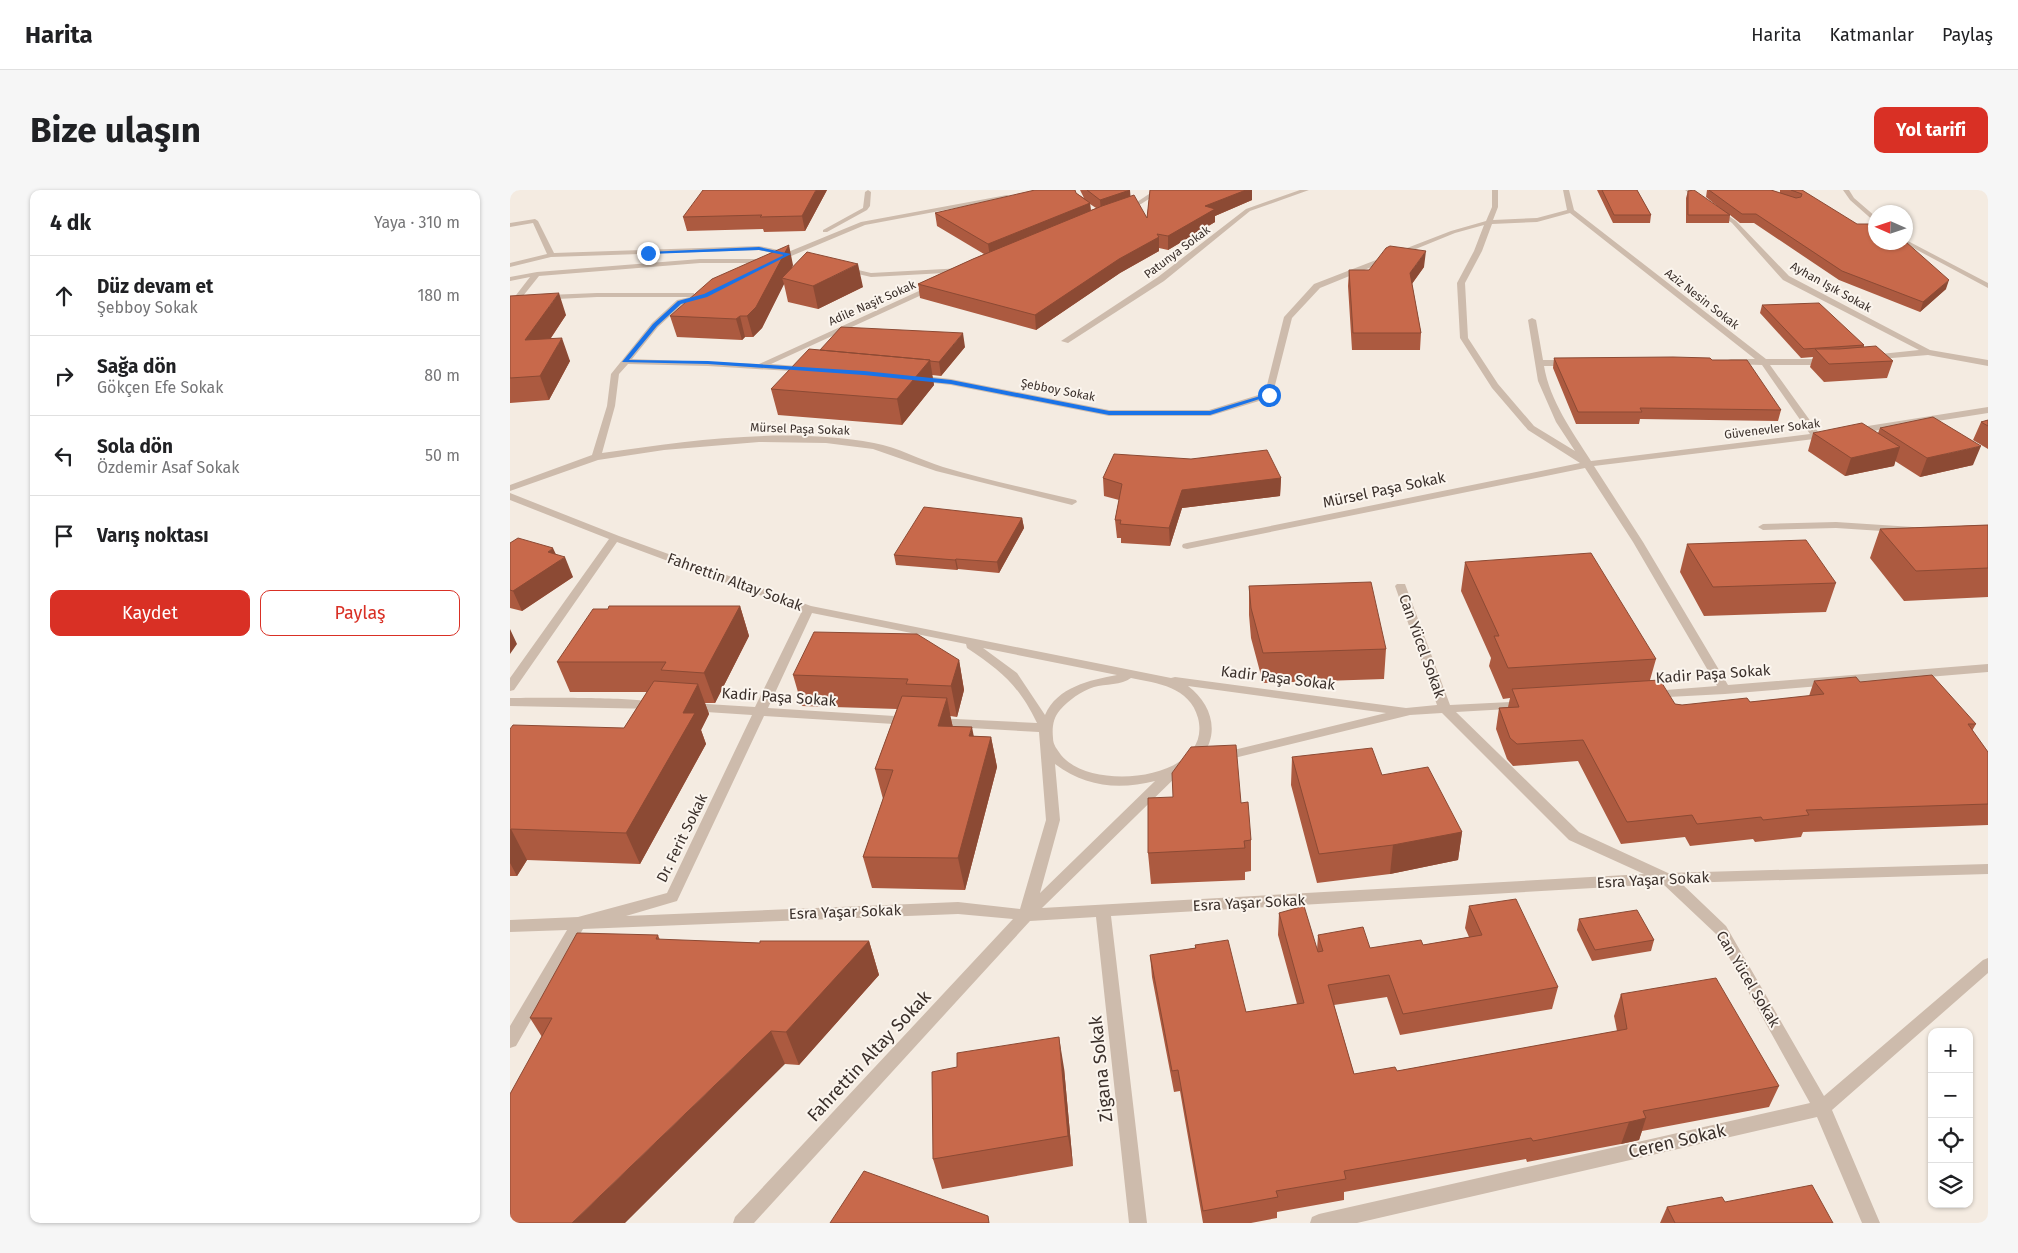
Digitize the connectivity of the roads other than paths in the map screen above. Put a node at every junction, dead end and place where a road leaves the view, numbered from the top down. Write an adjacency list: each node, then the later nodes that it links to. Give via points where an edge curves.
1 (1160, 190): 9 (street, via 1139,203)
2 (1306, 190): 29 (street, Patunya Sokak, via 1248,210 1161,279)
3 (1495, 190): 12 (street, via 1495,207)
4 (1566, 190): 10 (street)
5 (1688, 190): 30 (street, Ayhan Işık Sokak, via 1734,222 1786,278)
6 (1846, 190): 11 (street)
7 (868, 192): 16 (street, via 867,206 860,213)
8 (1016, 196): 16 (street, via 863,223)
9 (1116, 211)
10 (1571, 211): 12 (street, via 1537,220); 35 (street, Aziz Nesin Sokak)
11 (1868, 214)
12 (1489, 222): 41 (street, Şebboy Sokak, via 1453,232 1317,286 1288,317 1269,395 1210,413 1109,413 951,382); 45 (street, via 1461,283 1464,338 1495,386 1531,428)
13 (510, 225): 15 (street, via 535,221)
14 (1913, 246): 25 (street)
15 (551, 255): 16 (street, via 759,248); 18 (street)
16 (782, 256): 17 (street); 20 (street); 21 (street)
17 (807, 259)
18 (510, 265)
19 (834, 266): 22 (street, via 871,275 971,269)
20 (758, 269)
21 (536, 274): 23 (street); 27 (street, via 517,299 597,295)
22 (954, 277)
23 (510, 278)
24 (946, 282): 39 (street, Adile Naşit Sokak)
25 (1988, 286)
26 (714, 291): 27 (street)
27 (706, 296): 32 (street, via 680,302)
28 (1532, 320): 36 (street)
29 (1065, 341)
30 (1928, 352): 31 (street); 38 (street)
31 (1862, 359)
32 (624, 361): 39 (street); 44 (street, via 615,374 611,406)
33 (1843, 361): 35 (street)
34 (1717, 362): 35 (street)
35 (1764, 362): 43 (street, Aziz Nesin Sokak)
36 (1539, 363): 37 (street); 45 (street, via 1542,382 1561,422)
37 (1576, 363)
38 (1988, 363)
39 (760, 366): 40 (street)
40 (816, 370)
41 (903, 377)
42 (1988, 410): 43 (street, Güvenevler Sokak)
43 (1816, 437): 45 (street, Güvenevler Sokak)
44 (596, 457): 46 (street, Mürsel Paşa Sokak); 48 (street, Mürsel Paşa Sokak, via 759,439 826,440 875,446 940,469)
45 (1589, 464): 52 (street, Mürsel Paşa Sokak); 59 (street)
46 (510, 488)
47 (510, 496): 51 (street, Fahrettin Altay Sokak)
48 (1072, 502)
49 (1763, 527): 50 (street, via 1836,524)
50 (1923, 531)
51 (615, 538): 54 (street, Fahrettin Altay Sokak); 58 (street)
52 (1187, 546)
53 (1401, 586): 63 (street, Can Yücel Sokak)
54 (808, 609): 55 (street, Fahrettin Altay Sokak); 64 (street, Dr. Ferit Sokak)
55 (967, 642): 57 (street, Fahrettin Altay Sokak); 66 (street, via 1015,678)
56 (1988, 668): 59 (street, Kadir Paşa Sokak)
57 (1142, 676): 65 (street, Kadir Paşa Sokak); 66 (street, via 1115,677 1068,695 1053,710); 67 (street, via 1166,681 1186,690 1200,704 1207,720 1205,737 1196,754)
58 (510, 687)
59 (1725, 690): 60 (street, Kadir Paşa Sokak)
60 (1638, 696)
61 (510, 702): 64 (street, Kadir Paşa Sokak, via 630,703)
62 (1541, 703): 63 (street, Kadir Paşa Sokak)
63 (1445, 709): 65 (street, Kadir Paşa Sokak); 69 (street, Can Yücel Sokak, via 1574,836)
64 (760, 712): 66 (street, Kadir Paşa Sokak); 72 (street, Dr. Ferit Sokak, via 672,897)
65 (1410, 712): 67 (street, Kadir Paşa Sokak)
66 (1045, 728): 67 (street, via 1047,745 1057,761 1076,773 1099,781 1154,778); 71 (street, via 1053,820)
67 (1177, 768): 71 (street, Fahrettin Altay Sokak)
68 (1988, 869): 69 (street, Esra Yaşar Sokak)
69 (1666, 878): 70 (street, Esra Yaşar Sokak); 76 (street, Can Yücel Sokak, via 1721,930)
70 (1103, 911): 71 (street, Esra Yaşar Sokak); 78 (street, Zigana Sokak)
71 (1026, 915): 72 (street, Esra Yaşar Sokak, via 958,908); 77 (street, Fahrettin Altay Sokak)
72 (579, 923): 73 (street, Esra Yaşar Sokak); 75 (street)
73 (510, 926)
74 (1988, 964): 76 (street, Ceren Sokak)
75 (510, 1042)
76 (1822, 1108): 79 (street, Ceren Sokak); 80 (street, Can Yücel Sokak)
77 (742, 1223)
78 (1138, 1223)
79 (1319, 1223)
80 (1871, 1223)

